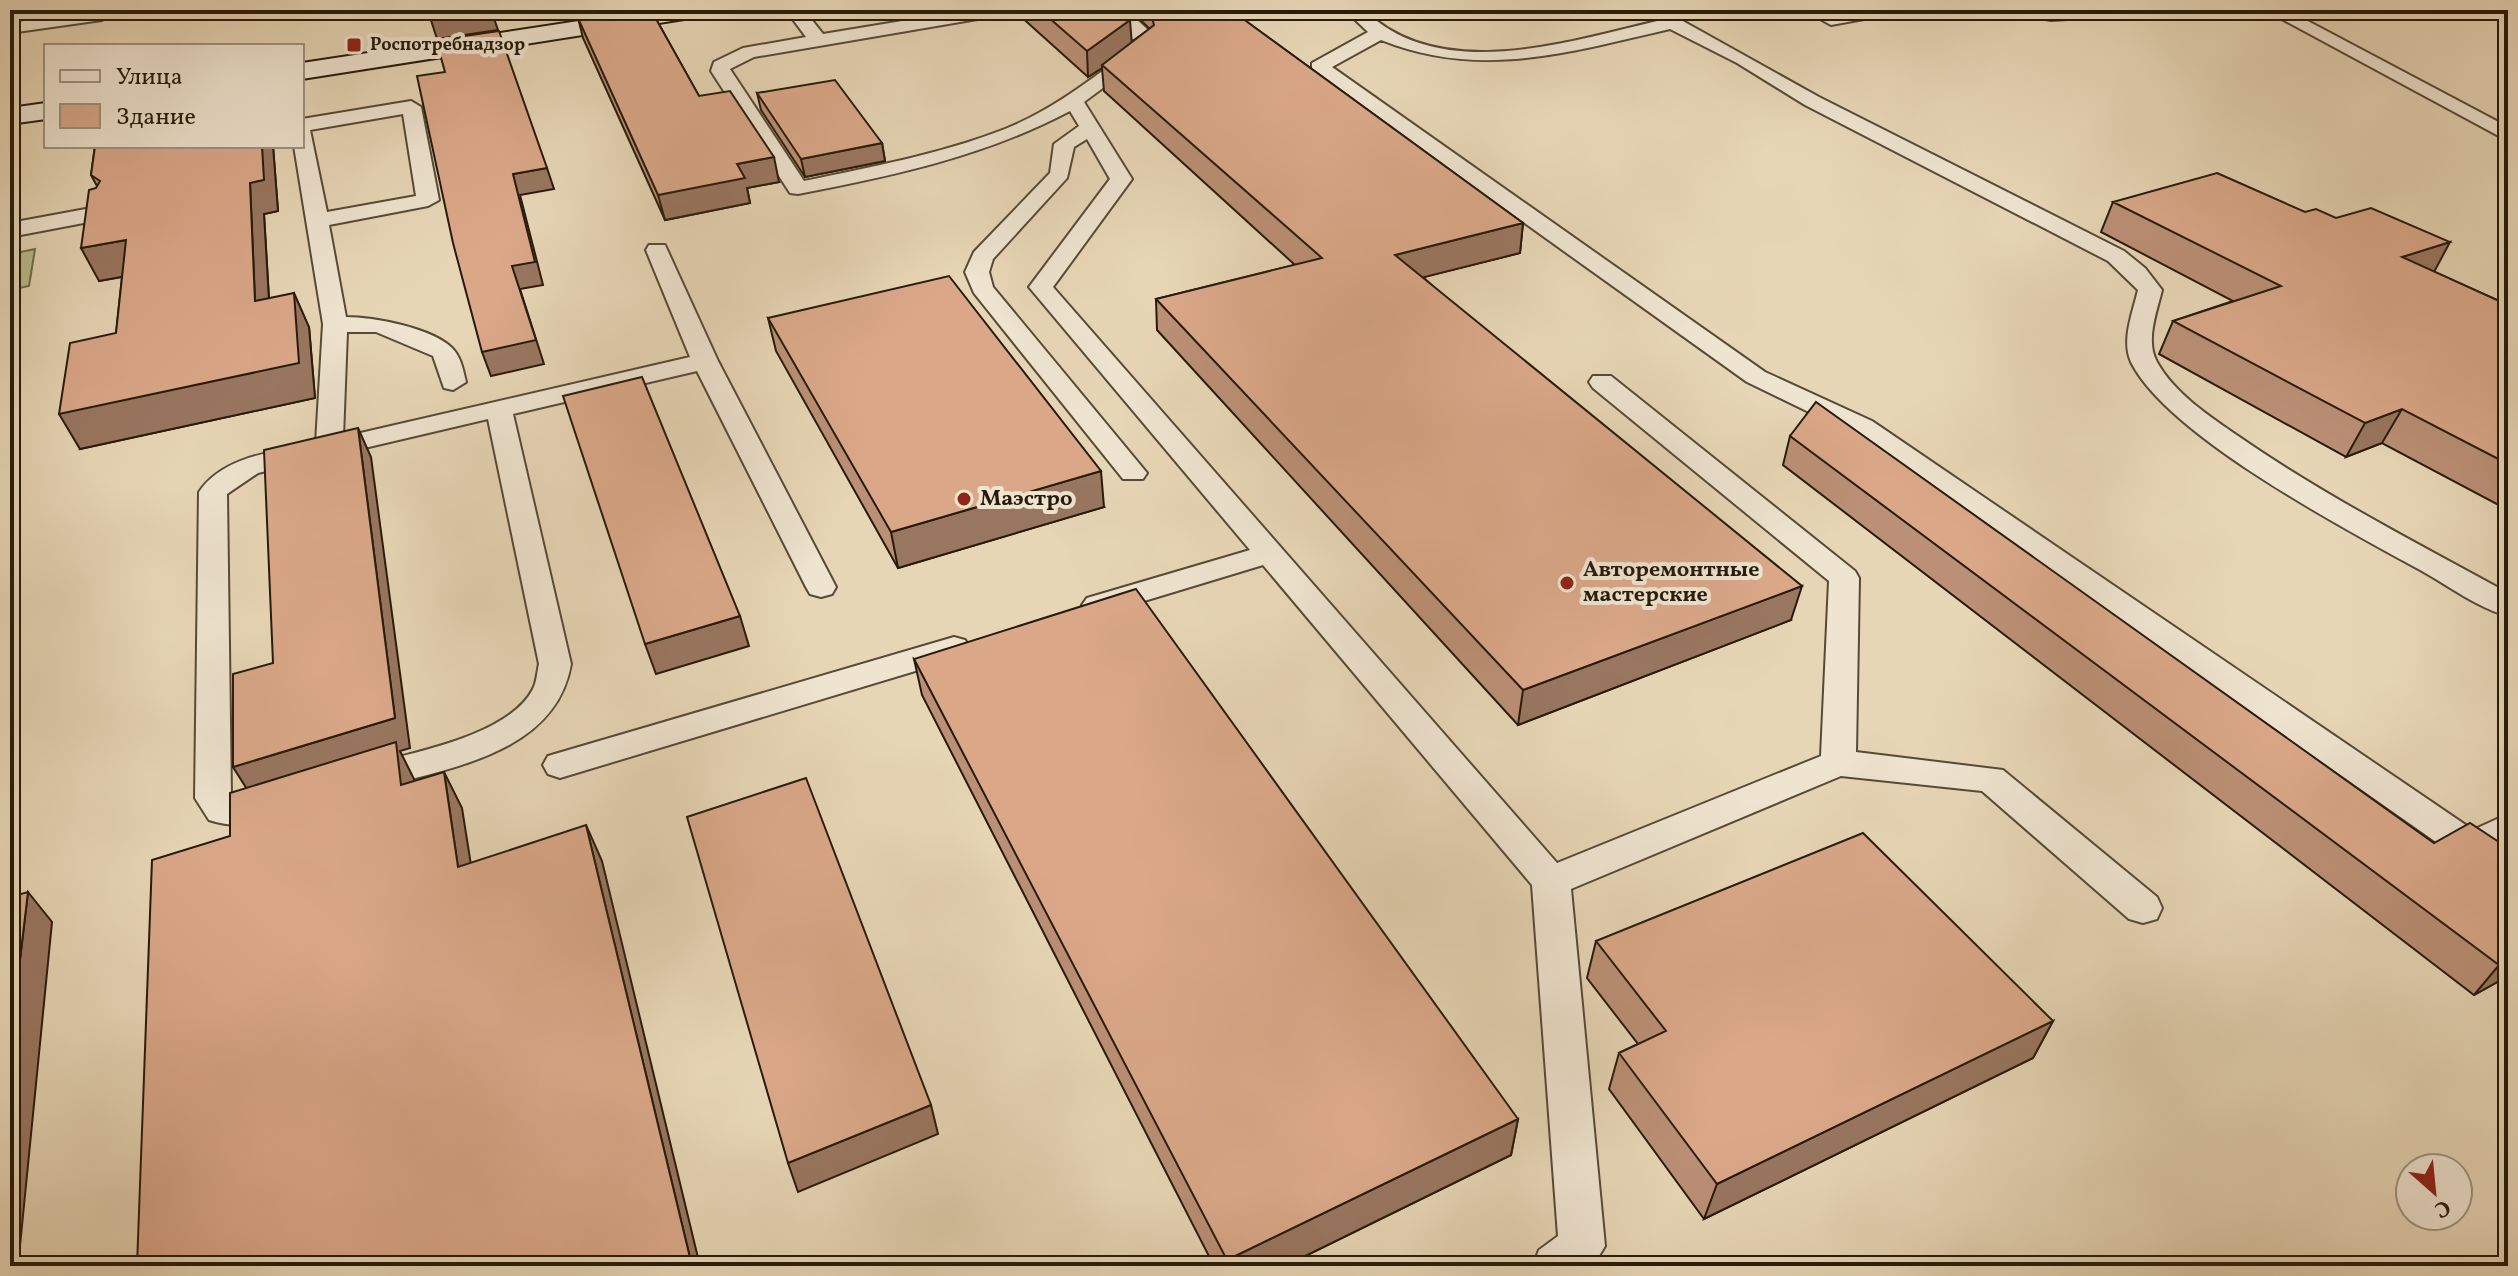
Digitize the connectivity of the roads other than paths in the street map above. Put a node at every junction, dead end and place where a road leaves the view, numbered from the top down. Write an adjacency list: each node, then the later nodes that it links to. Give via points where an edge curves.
1 (697, 10): 17 (main road)
2 (795, 10): 16 (lane)
3 (1001, 10): 16 (lane)
4 (1116, 10): 18 (lane, via 1138,29 1144,49)
5 (1354, 10): 15 (lane)
6 (1651, 10): 13 (lane)
7 (1886, 10): 12 (lane)
8 (2022, 10): 9 (lane, via 2051,15)
9 (2134, 10)
10 (2274, 10): 23 (lane)
11 (95, 19): 14 (lane)
12 (1831, 20)
13 (1672, 23): 15 (lane, via 1552,51 1494,55 1436,51); 40 (lane, via 1812,101 2116,256 2150,290 2138,346 2144,365 2168,393 2240,450)
14 (10, 28)
15 (1380, 33): 48 (lane, via 1319,67 1756,377 1862,427)
16 (818, 40): 18 (lane, via 749,52 720,71 798,188 980,145)
17 (304, 71)
18 (1074, 101): 22 (lane)
19 (44, 111): 20 (main road)
20 (10, 116)
21 (304, 125): 26 (lane, via 411,107 428,200)
22 (1090, 128): 29 (lane, via 1064,144 1060,174 982,257); 38 (lane, via 1121,179 1041,287)
23 (2508, 135)
24 (304, 147): 26 (lane)
25 (102, 213): 27 (lane)
26 (315, 221): 31 (lane)
27 (10, 230)
28 (657, 250): 32 (lane)
29 (977, 272): 30 (lane); 37 (lane, via 982,288)
30 (947, 279)
31 (335, 324): 33 (lane, via 380,325 442,351); 36 (lane)
32 (705, 361): 35 (lane); 39 (lane)
33 (453, 382)
34 (1602, 382): 43 (lane, via 1844,578)
35 (499, 409): 36 (lane); 45 (lane, via 555,664 548,693 526,720 488,740)
36 (329, 448): 46 (lane, via 249,467 213,492 213,798 222,811 253,813)
37 (1133, 473)
38 (1272, 553): 41 (lane); 50 (lane)
39 (821, 587)
40 (2508, 606)
41 (1075, 612)
42 (984, 639): 44 (lane)
43 (1838, 763): 50 (lane); 51 (lane, via 1991,779)
44 (560, 765)
45 (341, 786)
46 (297, 799)
47 (2508, 828): 48 (lane)
48 (2472, 848): 49 (lane)
49 (2508, 873)
50 (1551, 881): 52 (lane, via 1582,1246)
51 (2143, 908)
52 (1556, 1266)

